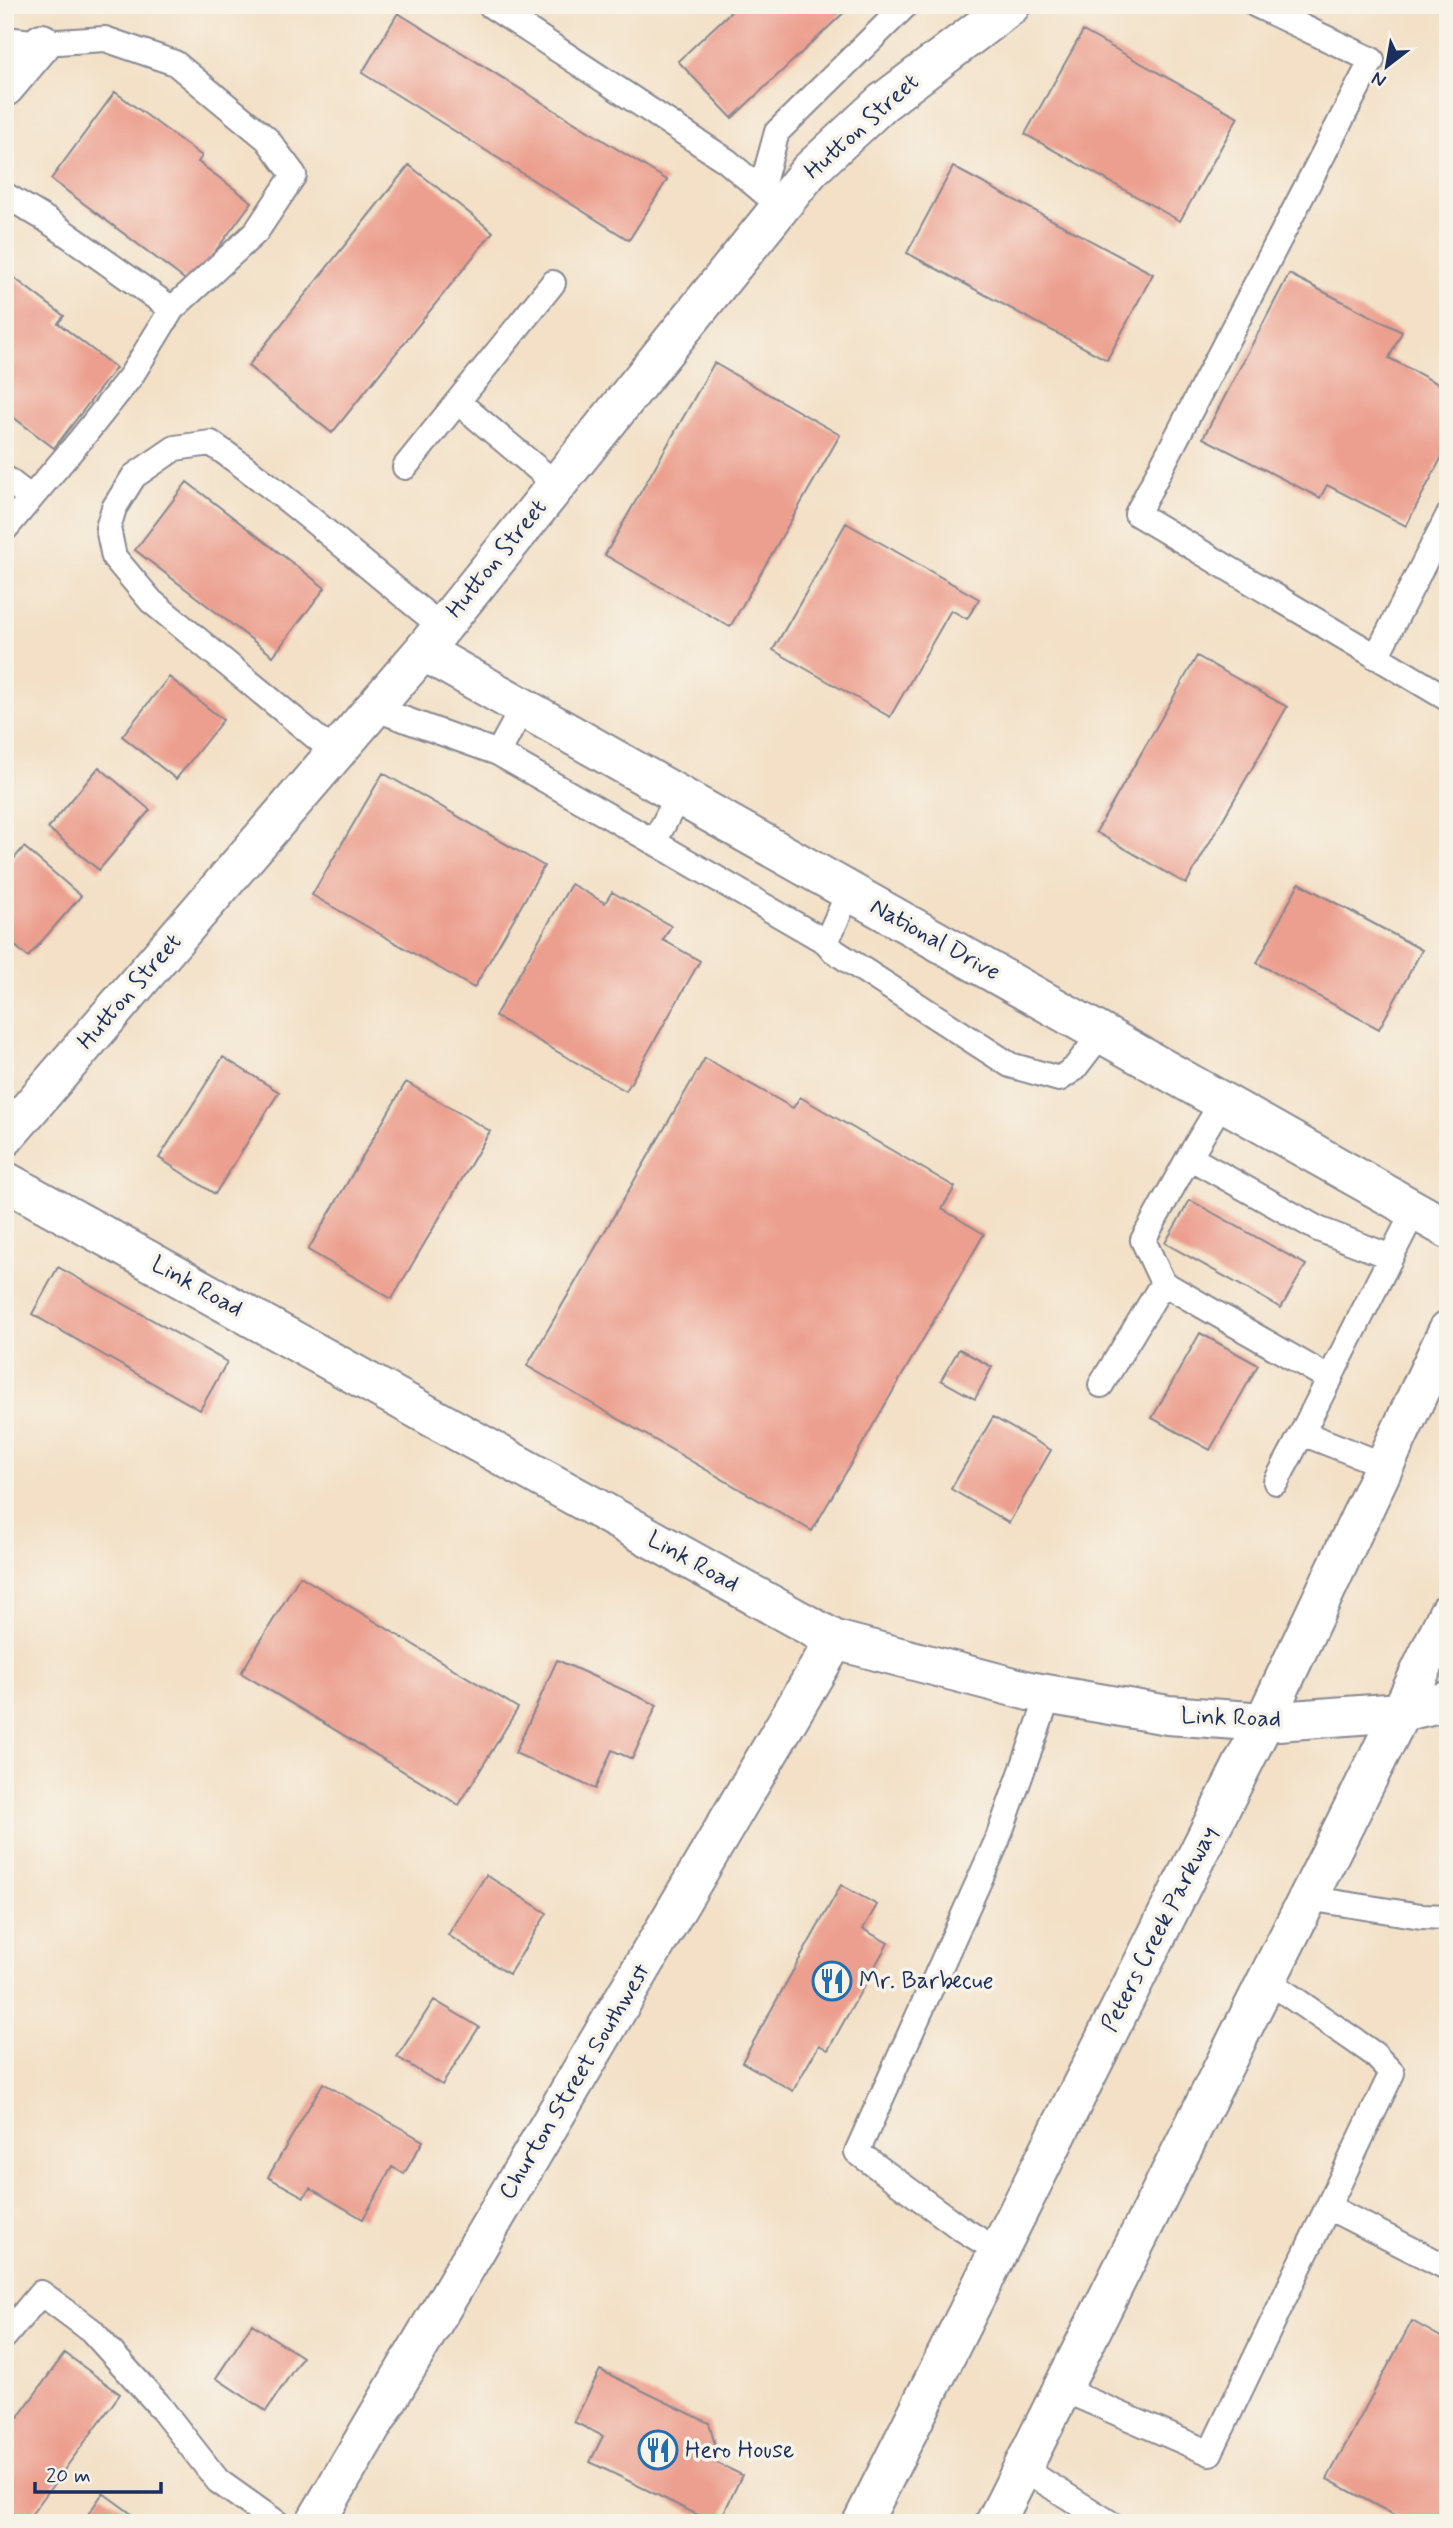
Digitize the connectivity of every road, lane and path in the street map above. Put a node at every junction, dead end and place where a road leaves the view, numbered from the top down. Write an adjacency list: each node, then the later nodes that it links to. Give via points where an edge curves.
1 (490, 5): 8 (lane, via 727,161)
2 (906, 5): 8 (lane, via 777,132)
3 (1011, 5): 8 (street, Hutton Street, via 882,103 810,170)
4 (1256, 5): 19 (lane, via 1372,60 1137,514)
5 (24, 41): 6 (street); 10 (lane, via 105,39 175,63 267,139 294,175 256,232)
6 (5, 87)
7 (5, 195): 10 (lane, via 47,219)
8 (771, 199): 14 (street, Hutton Street)
9 (553, 284): 11 (lane)
10 (172, 309): 15 (lane, via 131,376)
11 (458, 402): 12 (lane); 14 (lane)
12 (405, 467)
13 (5, 478): 15 (lane)
14 (557, 485): 18 (street, Hutton Street)
15 (31, 498): 17 (lane)
16 (1448, 516): 19 (lane)
17 (5, 529)
18 (433, 639): 21 (street, National Drive); 22 (street, Hutton Street); 23 (lane, via 362,564 299,509 211,443 175,448 134,476 114,508 108,528 114,557 151,601)
19 (1376, 657): 20 (lane)
20 (1448, 699)
21 (523, 707): 24 (lane); 25 (street, National Drive)
22 (373, 708): 23 (street, Hutton Street); 24 (lane)
23 (335, 753): 31 (street, Hutton Street)
24 (498, 753): 26 (lane)
25 (680, 795): 26 (lane); 27 (street, National Drive)
26 (654, 842): 28 (lane)
27 (849, 891): 28 (lane); 29 (street, National Drive)
28 (826, 942): 29 (lane, via 848,961 1010,1065 1059,1079 1074,1069)
29 (1101, 1034): 30 (street, National Drive)
30 (1222, 1102): 32 (lane); 34 (street, National Drive)
31 (5, 1137)
32 (1189, 1157): 36 (lane, via 1318,1229); 37 (lane, via 1143,1240)
33 (5, 1181): 45 (street, Link Road)
34 (1414, 1211): 35 (street, National Drive); 36 (lane)
35 (1448, 1229)
36 (1391, 1257): 39 (lane)
37 (1163, 1283): 39 (lane); 40 (lane)
38 (1448, 1331): 42 (street, Peters Creek Parkway)
39 (1330, 1379): 41 (lane)
40 (1101, 1385)
41 (1302, 1433): 42 (lane); 43 (lane)
42 (1384, 1465): 49 (street, Peters Creek Parkway)
43 (1276, 1482)
44 (1448, 1613): 48 (street)
45 (835, 1640): 46 (street, Link Road); 60 (street, Churton Street Southwest)
46 (1049, 1695): 49 (street, Link Road, via 1168,1715); 54 (lane, via 997,1841 857,2151)
47 (1448, 1701): 48 (street, Link Road)
48 (1401, 1712): 49 (street, Link Road); 50 (street)
49 (1264, 1722): 54 (street, Peters Creek Parkway)
50 (1307, 1898): 51 (lane); 52 (street)
51 (1448, 1917)
52 (1267, 1980): 53 (lane, via 1374,2054 1392,2073); 57 (street)
53 (1328, 2207): 55 (lane); 57 (lane, via 1210,2453)
54 (998, 2251): 61 (street, Peters Creek Parkway)
55 (1448, 2268)
56 (5, 2336): 59 (lane, via 41,2293 91,2330 157,2403 218,2481)
57 (1062, 2389): 58 (street)
58 (1022, 2468): 62 (street); 63 (lane)
59 (277, 2523)
60 (315, 2523)
61 (862, 2523)
62 (995, 2523)
63 (1110, 2523)

